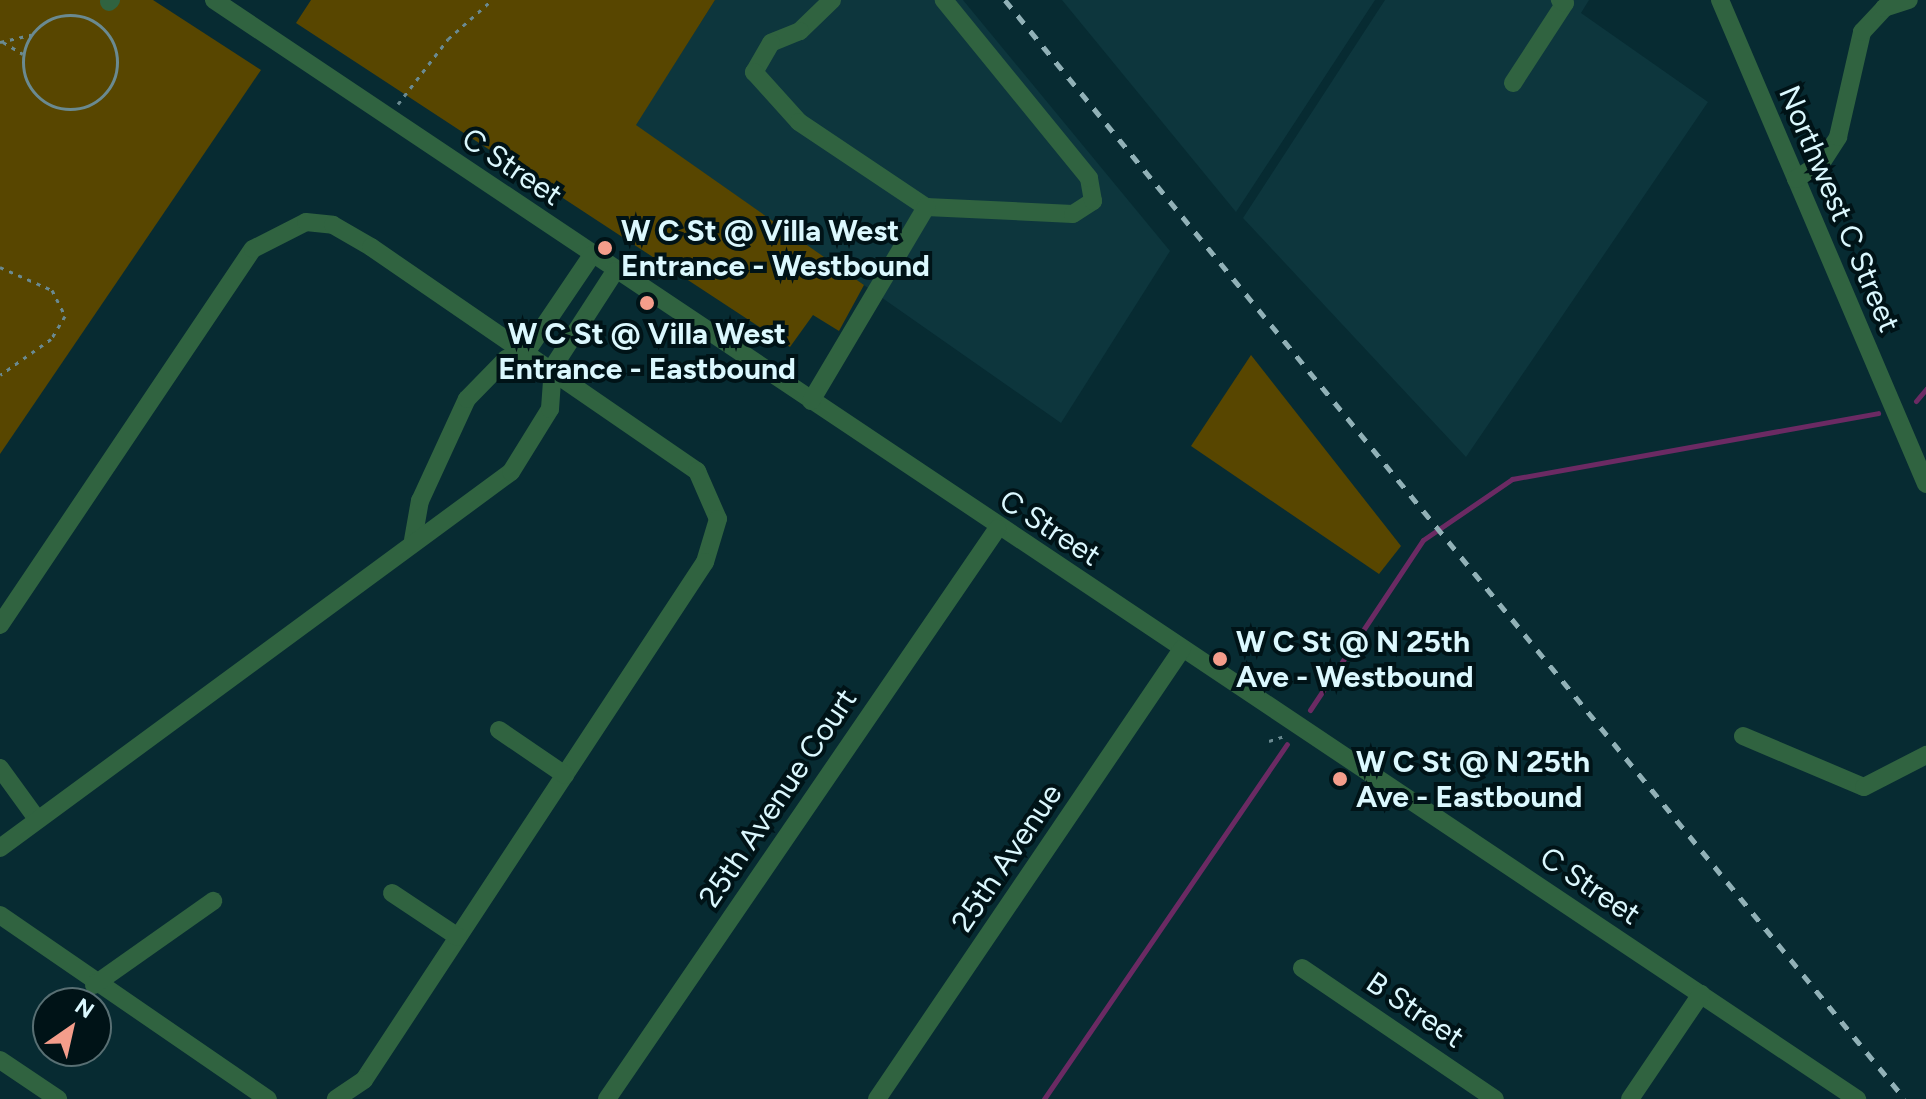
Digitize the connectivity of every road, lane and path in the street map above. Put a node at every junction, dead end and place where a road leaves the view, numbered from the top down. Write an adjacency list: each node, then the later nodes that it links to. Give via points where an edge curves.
1 (214, 0): 12 (street, C Street)
2 (492, 0): 12 (path, via 448,39)
3 (832, 0): 14 (street, via 800,31 771,43 754,72 799,122)
4 (944, 0): 14 (street, via 1089,178 1093,201 1073,214)
5 (1560, 0): 11 (street)
6 (1720, 0): 13 (street, Northwest C Street)
7 (1909, 0): 13 (street, via 1884,8 1862,32 1838,137 1822,162)
8 (32, 34): 9 (path); 10 (path); 10 (path, via 67,14 97,22 115,47 115,78 96,102 51,106 28,85)
9 (2, 42): 10 (path)
10 (23, 54)
11 (1513, 83)
12 (389, 118): 15 (street, C Street)
13 (1796, 179): 22 (street, Northwest C Street)
14 (926, 207): 21 (street)
15 (592, 255): 17 (street, C Street); 18 (street)
16 (0, 267): 20 (path, via 52,290 65,316 51,339)
17 (615, 271): 19 (street); 21 (street, C Street)
18 (527, 351): 19 (street); 24 (street, via 487,375 453,421); 25 (street, via 333,225 306,222 269,235)
19 (553, 367): 24 (street, via 550,409 525,456 470,508); 33 (street, via 679,453 710,492 718,519 705,562)
20 (0, 375)
21 (811, 401): 23 (street, C Street)
22 (1924, 473)
23 (997, 529): 26 (street, C Street); 47 (street, 25th Avenue Court)
24 (413, 540): 34 (street)
25 (0, 625)
26 (1182, 649): 42 (street, C Street); 48 (street, 25th Avenue)
27 (499, 730): 33 (street)
28 (1286, 736): 30 (path)
29 (1743, 736): 31 (street, via 1864,787)
30 (1269, 741)
31 (1926, 755)
32 (0, 768): 34 (street)
33 (565, 775): 39 (street)
34 (37, 819): 35 (street)
35 (0, 848)
36 (392, 893): 39 (street)
37 (213, 901): 41 (street)
38 (0, 915): 41 (street)
39 (458, 937): 46 (street, via 364,1080)
40 (1302, 968): 49 (street, B Street)
41 (94, 985): 45 (street)
42 (1701, 994): 50 (street); 51 (street, C Street)
43 (2, 1065): 44 (street)
44 (58, 1099)
45 (268, 1099)
46 (336, 1099)
47 (607, 1099)
48 (877, 1099)
49 (1495, 1099)
50 (1630, 1099)
51 (1857, 1099)

